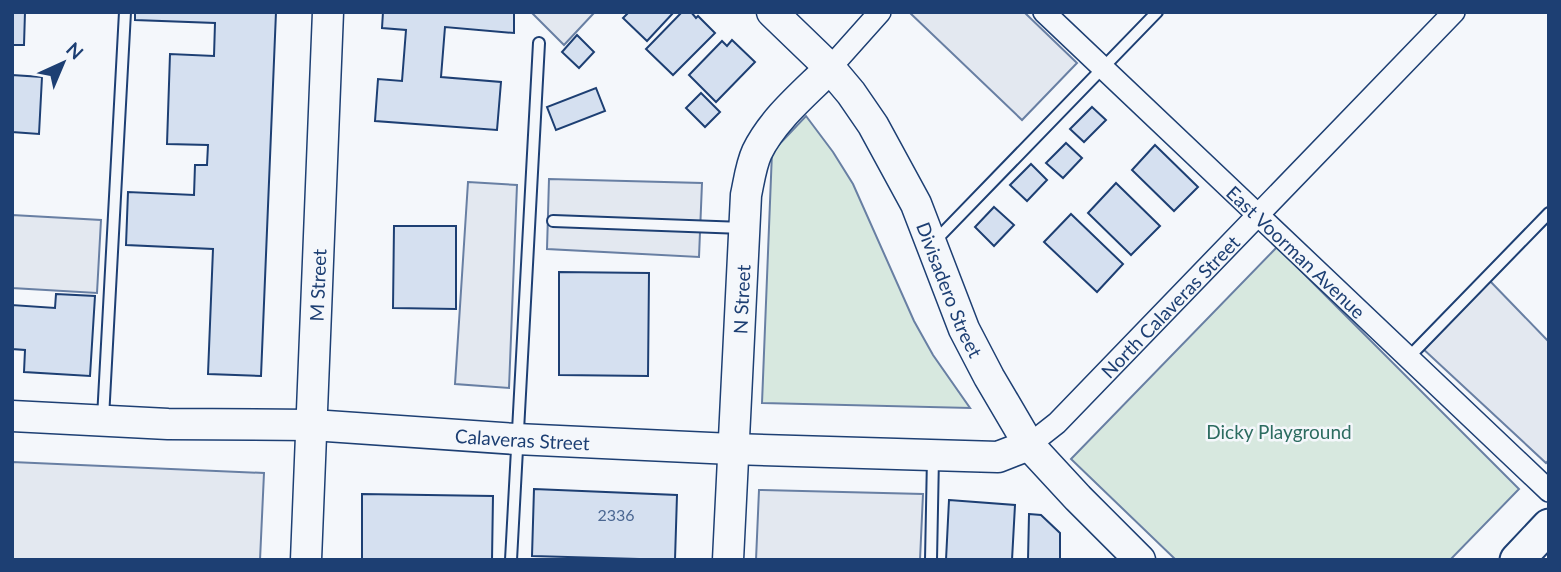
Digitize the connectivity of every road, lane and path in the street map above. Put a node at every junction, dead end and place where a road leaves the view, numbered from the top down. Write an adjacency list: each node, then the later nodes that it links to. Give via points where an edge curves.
1 (125, 12): 18 (lane)
2 (328, 12): 19 (street, M Street)
3 (772, 12): 9 (street, Divisadero Street)
4 (880, 12): 9 (street)
5 (1044, 12): 10 (street, East Voorman Avenue)
6 (1157, 12): 10 (lane)
7 (1454, 12): 12 (street, North Calaveras Street)
8 (539, 43): 20 (lane)
9 (830, 68): 14 (street, N Street, via 779,121 756,153 746,195); 15 (street, Divisadero Street, via 879,136)
10 (1104, 69): 12 (street, East Voorman Avenue); 15 (lane)
11 (1549, 213): 16 (lane)
12 (1258, 216): 16 (street, East Voorman Avenue); 21 (street, North Calaveras Street, via 1057,423)
13 (554, 221): 14 (lane)
14 (745, 228): 22 (street, N Street)
15 (932, 244): 21 (street, Divisadero Street, via 964,328)
16 (1408, 358): 24 (street, East Voorman Avenue)
17 (12, 416): 18 (street, Calaveras Street)
18 (103, 421): 19 (street, Calaveras Street)
19 (312, 425): 20 (street, Calaveras Street); 25 (street, M Street)
20 (516, 439): 22 (street, Calaveras Street); 26 (lane)
21 (1029, 445): 23 (street, Calaveras Street, via 998,457); 29 (street, Divisadero Street)
22 (732, 449): 23 (street, Calaveras Street); 27 (street, N Street)
23 (933, 454): 28 (lane)
24 (1549, 491)
25 (306, 560)
26 (510, 560)
27 (728, 560)
28 (930, 560)
29 (1140, 560)

